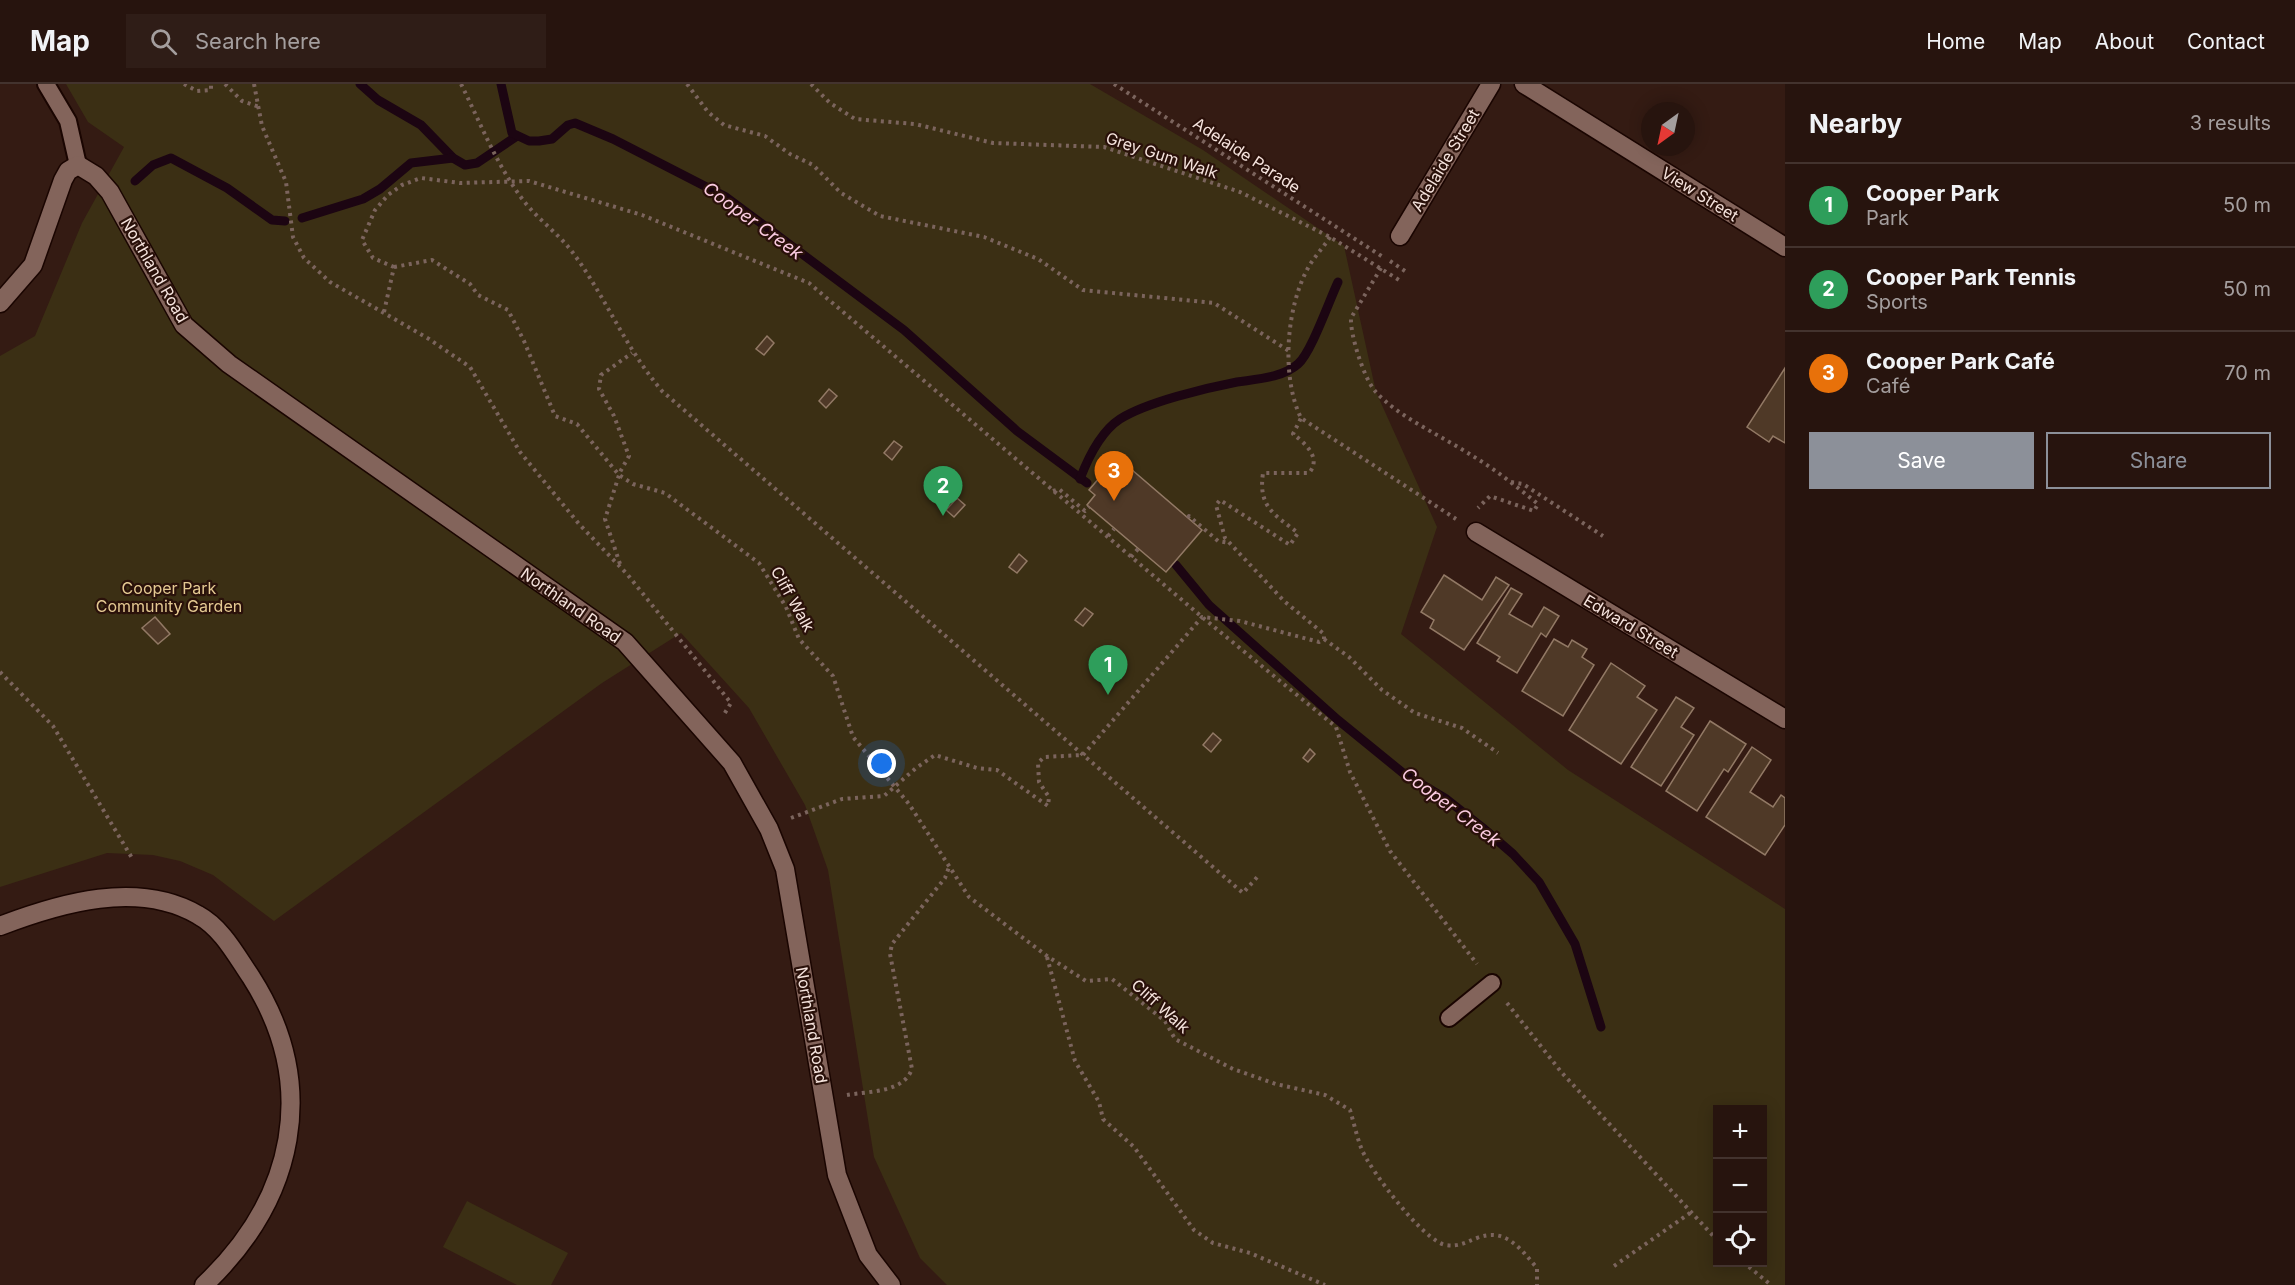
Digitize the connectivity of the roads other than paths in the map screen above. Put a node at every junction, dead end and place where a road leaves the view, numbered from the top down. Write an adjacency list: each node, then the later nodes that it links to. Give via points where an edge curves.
1 (46, 84): 4 (lane, via 68,121)
2 (1491, 84): 5 (street, Adelaide Street)
3 (1524, 84): 6 (street, View Street)
4 (78, 165): 7 (street, via 63,180 33,265); 14 (street, Northland Road, via 96,176 110,192 184,325 229,364 625,642 732,763 769,829 785,869 837,1175 868,1255)
5 (1400, 236)
6 (1785, 247)
7 (0, 303)
8 (1476, 532): 9 (street, Edward Street)
9 (1785, 719)
10 (0, 926): 13 (street, via 104,896 157,900 199,915 229,943 261,993 282,1041 290,1076 288,1146 255,1226)
11 (1492, 983): 12 (lane)
12 (1449, 1018)
13 (204, 1285)
14 (891, 1285)

